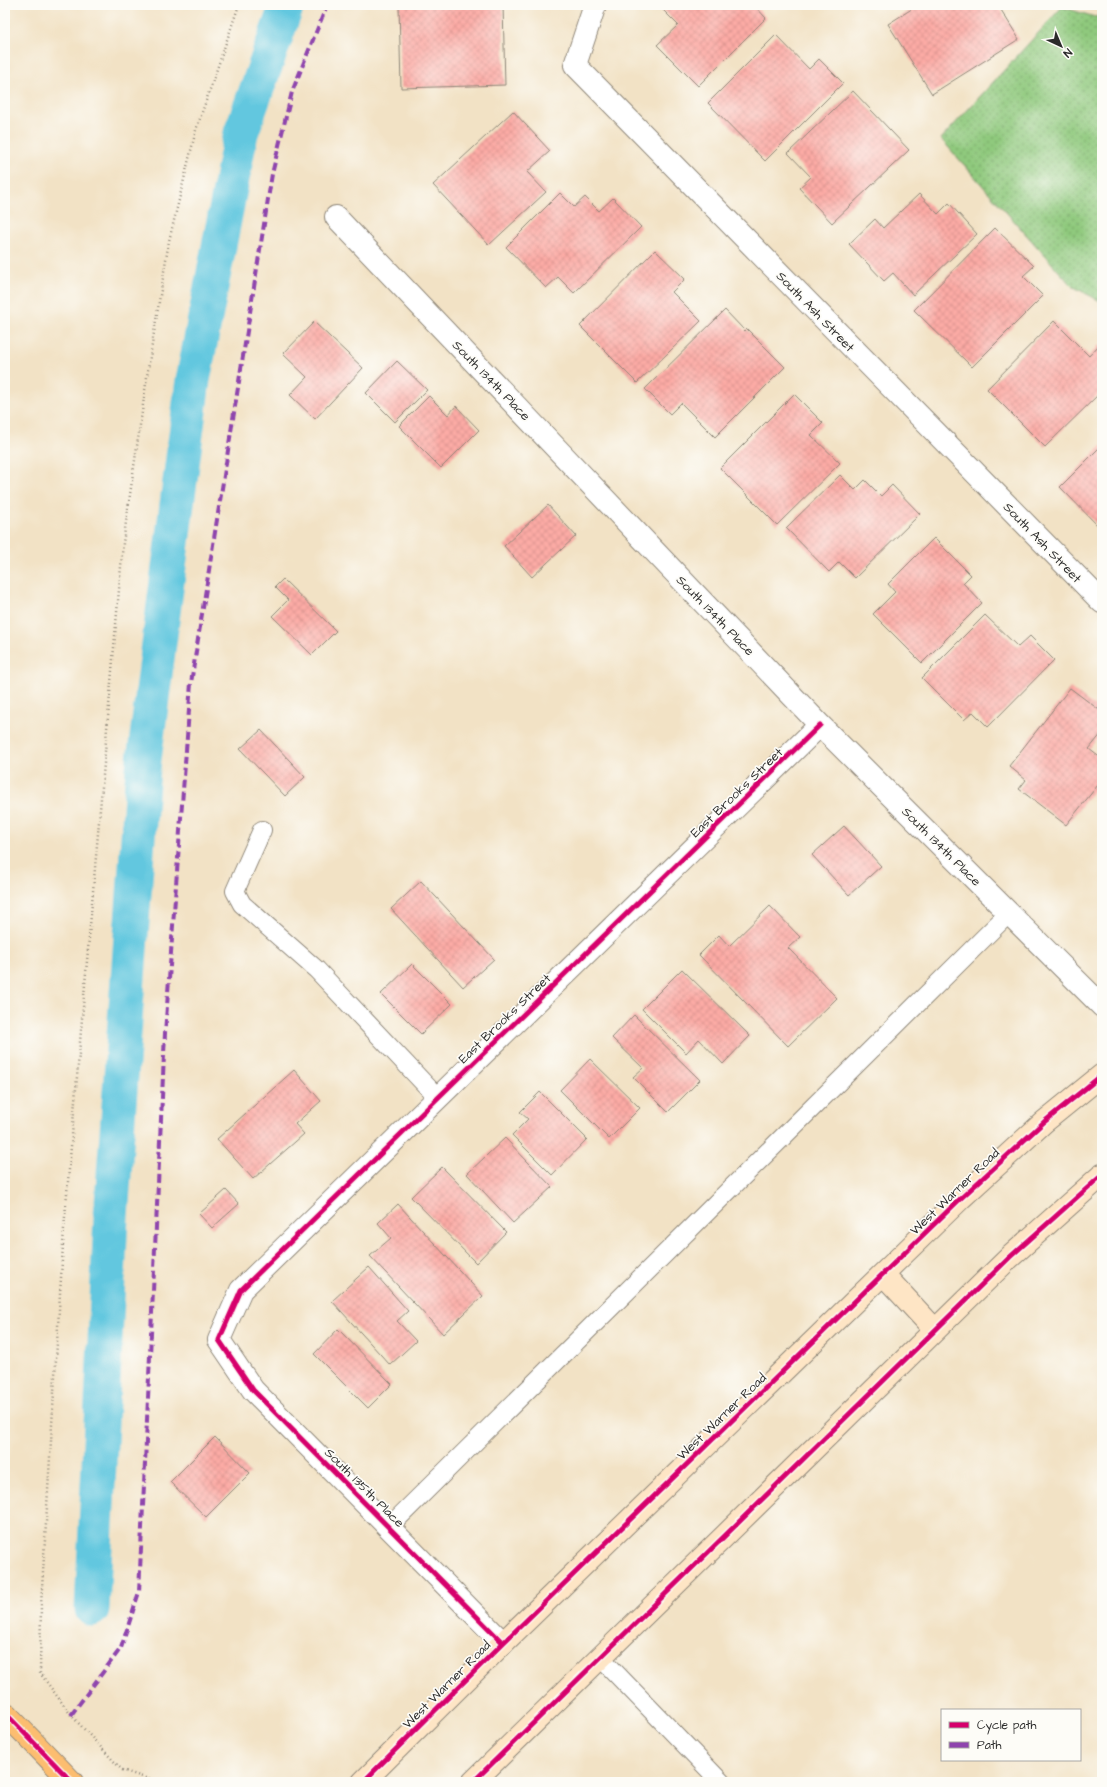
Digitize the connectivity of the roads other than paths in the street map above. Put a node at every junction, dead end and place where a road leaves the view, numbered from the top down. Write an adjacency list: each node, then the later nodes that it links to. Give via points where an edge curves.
1 (595, 5): 3 (street, South Ash Street, via 575,65)
2 (336, 217): 4 (street, South 134th Place)
3 (1102, 602)
4 (820, 725): 6 (street, South 134th Place); 9 (street, East Brooks Street)
5 (262, 830): 9 (lane, via 235,891 242,904 317,970)
6 (1009, 913): 7 (street, South 134th Place); 14 (lane)
7 (1102, 1006)
8 (1102, 1075): 11 (main road, West Warner Road, via 1034,1131)
9 (438, 1098): 13 (street, East Brooks Street, via 241,1290)
10 (1102, 1175): 12 (main road, via 1010,1257)
11 (883, 1274): 12 (main road); 15 (main road, West Warner Road)
12 (935, 1330): 16 (main road)
13 (219, 1340): 14 (street, South 135th Place, via 253,1390)
14 (389, 1527): 15 (street, South 135th Place)
15 (503, 1643): 19 (main road, West Warner Road)
16 (601, 1658): 20 (main road); 21 (lane)
17 (5, 1713): 18 (main road)
18 (72, 1782)
19 (363, 1782)
20 (473, 1782)
21 (721, 1782)

